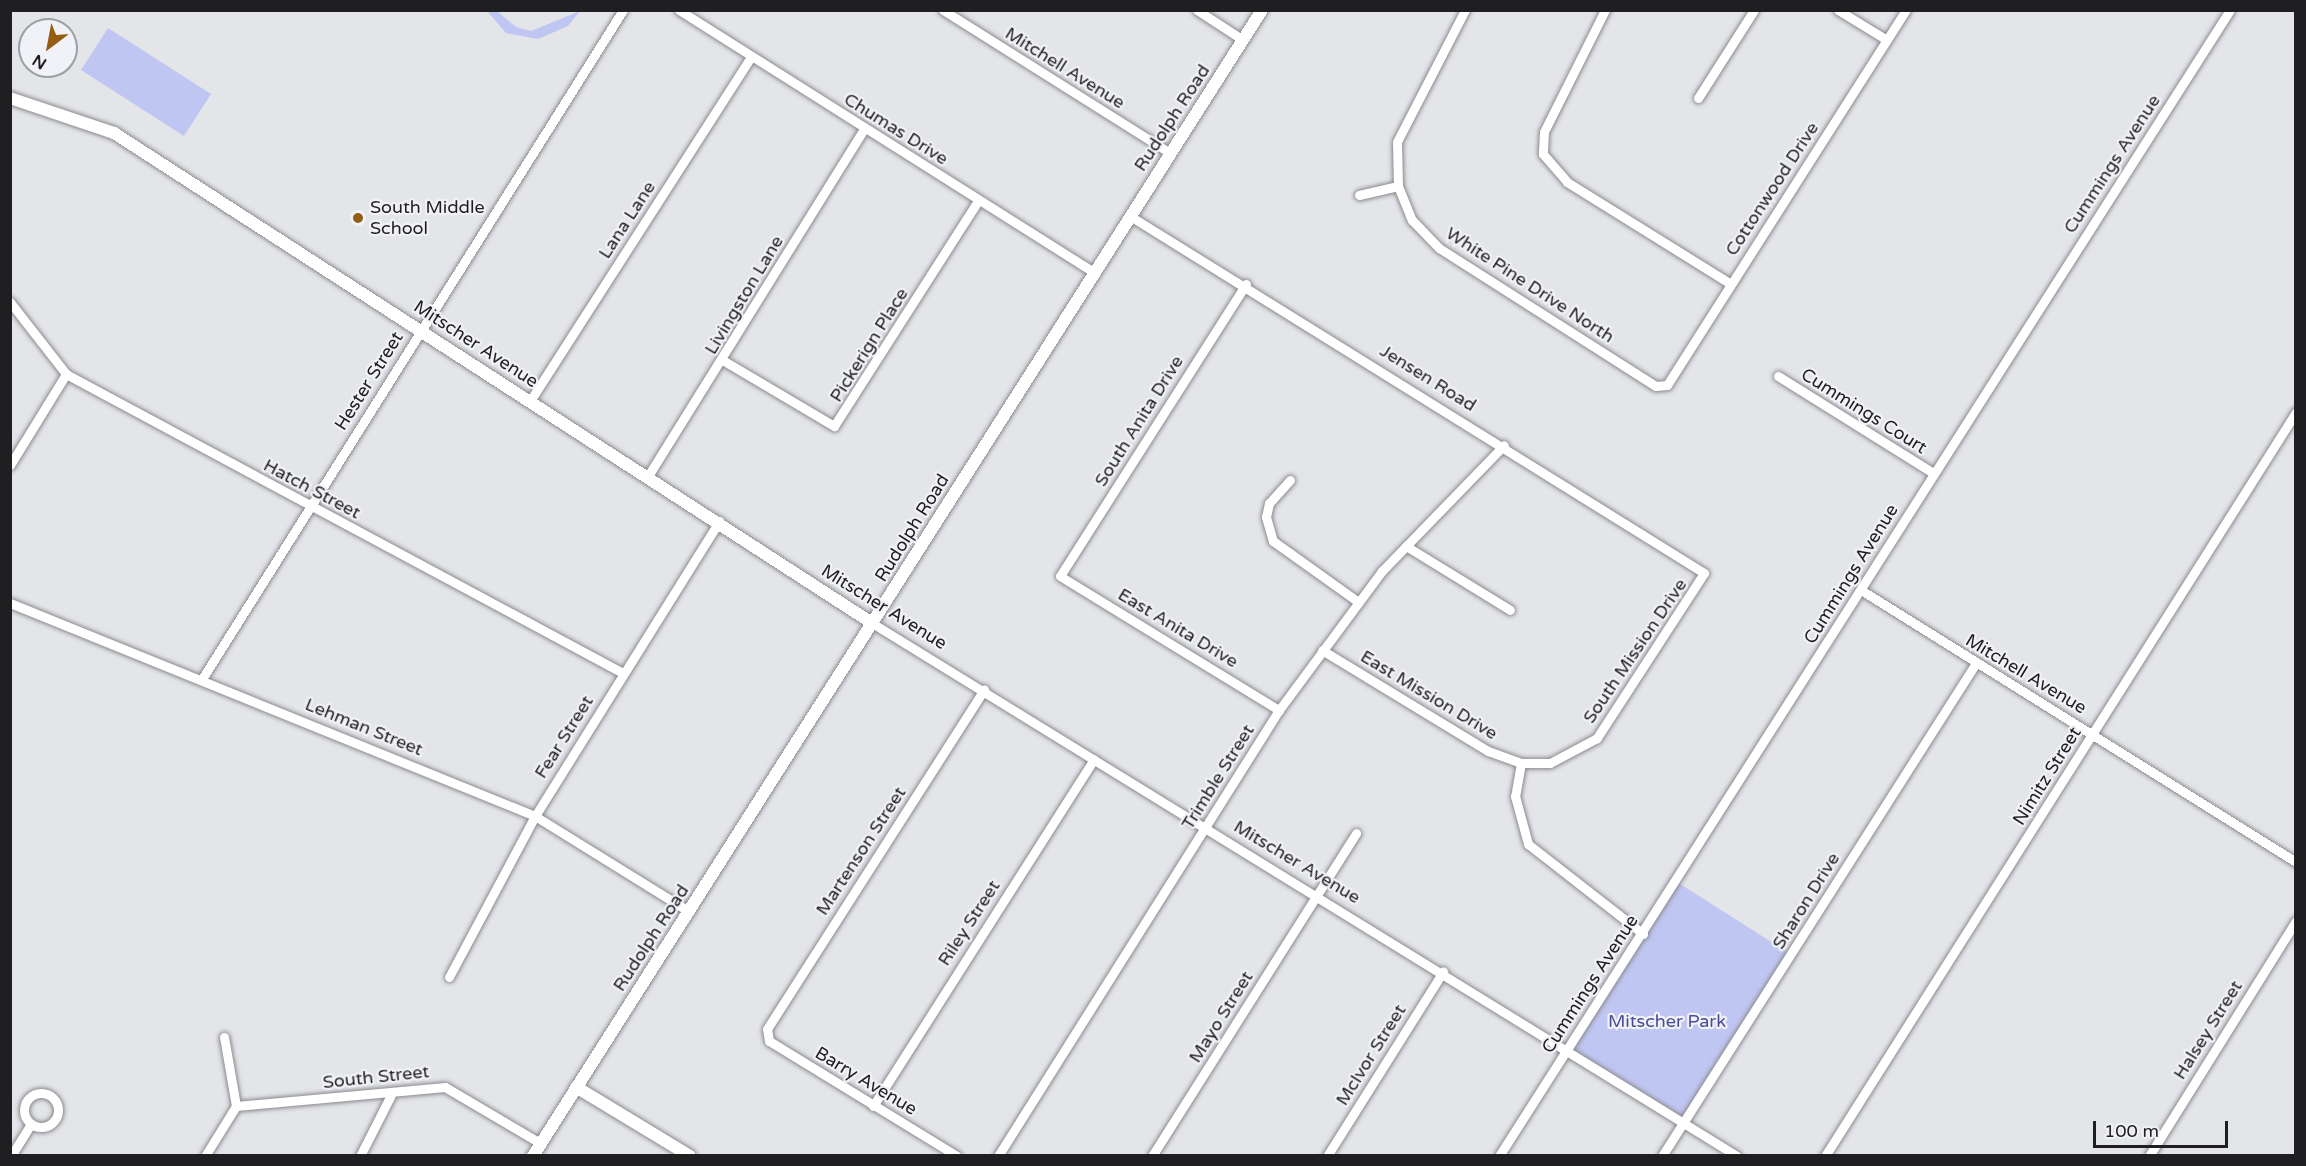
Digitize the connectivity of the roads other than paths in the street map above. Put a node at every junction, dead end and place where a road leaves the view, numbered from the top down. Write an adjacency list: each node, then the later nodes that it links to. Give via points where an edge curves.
1 (623, 10): 27 (street, Hester Street)
2 (679, 10): 14 (street, Chumas Drive)
3 (943, 10): 18 (street, Mitchell Avenue)
4 (1197, 10): 12 (street)
5 (1262, 10): 12 (street, Rudolph Road)
6 (1465, 10): 19 (street, via 1454,42 1405,119 1397,142)
7 (1605, 10): 25 (street, via 1544,132 1544,154 1567,182)
8 (1754, 10): 16 (street)
9 (1838, 10): 13 (street)
10 (1906, 10): 13 (street, Cottonwood Drive)
11 (2230, 10): 36 (street, Cummings Avenue)
12 (1243, 40): 18 (street, Rudolph Road)
13 (1887, 40): 25 (street, Cottonwood Drive)
14 (751, 57): 17 (street, Chumas Drive); 32 (street, Lana Lane)
15 (10, 98): 27 (street, Mitscher Avenue, via 114,133)
16 (1698, 98)
17 (865, 128): 21 (street, Chumas Drive); 28 (street, Livingston Lane)
18 (1170, 153): 22 (street, Rudolph Road)
19 (1398, 186): 20 (street); 31 (street, White Pine Drive North, via 1412,220 1438,248 1656,386)
20 (1359, 195)
21 (978, 201): 23 (street, Chumas Drive); 28 (street, Pickerign Place, via 834,426)
22 (1130, 216): 23 (street, Rudolph Road); 24 (street, Jensen Road)
23 (1095, 273): 48 (street, Rudolph Road)
24 (1246, 284): 34 (street, Jensen Road); 43 (street, South Anita Drive)
25 (1731, 284): 31 (street, Cottonwood Drive)
26 (10, 302): 29 (street, Hatch Street)
27 (422, 329): 32 (street, Mitscher Avenue); 39 (street, Hester Street)
28 (724, 361): 37 (street, Livingston Lane)
29 (66, 374): 35 (street); 39 (street, Hatch Street)
30 (1778, 376): 36 (street, Cummings Court)
31 (1667, 385)
32 (530, 401): 37 (street, Mitscher Avenue)
33 (2295, 412): 55 (street, Nimitz Street)
34 (1504, 446): 41 (street, Trimble Street); 42 (street, Jensen Road)
35 (10, 465)
36 (1934, 473): 44 (street, Cummings Avenue)
37 (648, 476): 40 (street, Mitscher Avenue)
38 (1290, 480): 45 (street, via 1269,503 1266,518 1273,541)
39 (309, 506): 51 (street, Hatch Street); 52 (street, Hester Street)
40 (718, 521): 48 (street, Mitscher Avenue); 51 (street, Fear Street)
41 (1406, 546): 45 (street, Trimble Street); 47 (street)
42 (1704, 573): 57 (street, South Mission Drive, via 1597,738 1550,763)
43 (1060, 576): 54 (street, East Anita Drive)
44 (1861, 590): 50 (street, Mitchell Avenue); 65 (street, Cummings Avenue)
45 (1357, 601): 49 (street, Trimble Street)
46 (10, 603): 52 (street, Lehman Street)
47 (1510, 610)
48 (872, 624): 53 (street, Mitscher Avenue); 63 (street, Rudolph Road)
49 (1322, 650): 54 (street, Trimble Street); 57 (street, East Mission Drive, via 1488,751)
50 (1976, 663): 55 (street, Mitchell Avenue); 75 (street, Sharon Drive)
51 (623, 673): 58 (street, Fear Street)
52 (202, 679): 58 (street, Lehman Street)
53 (984, 690): 56 (street, Mitscher Avenue); 68 (street, Martenson Street)
54 (1279, 710): 59 (street, Trimble Street)
55 (2093, 734): 61 (street, Mitchell Avenue); 90 (street, Nimitz Street)
56 (1094, 759): 59 (street, Mitscher Avenue); 74 (street, Riley Street)
57 (1521, 763): 65 (street, via 1515,796 1528,844)
58 (535, 816): 63 (street, Lehman Street); 67 (street, Fear Street)
59 (1206, 828): 62 (street, Mitscher Avenue); 84 (street, Trimble Street)
60 (1356, 833): 62 (street, Mayo Street)
61 (2295, 862)
62 (1317, 896): 66 (street, Mitscher Avenue); 85 (street, Mayo Street)
63 (690, 912): 71 (street, Rudolph Road)
64 (2295, 921): 91 (street, Halsey Street)
65 (1642, 934): 70 (street, Cummings Avenue)
66 (1443, 972): 70 (street, Mitscher Avenue); 86 (street, McIvor Street)
67 (448, 977)
68 (767, 1029): 74 (street, Barry Avenue, via 769,1041)
69 (224, 1037): 73 (street)
70 (1567, 1050): 75 (street, Mitscher Avenue); 87 (street, Cummings Avenue)
71 (576, 1087): 77 (street, Rudolph Road); 82 (street)
72 (391, 1095): 73 (street, South Street); 77 (street, South Street, via 445,1087); 80 (street)
73 (236, 1106): 79 (street)
74 (873, 1106): 83 (street, Barry Avenue)
75 (1683, 1122): 88 (street, Sharon Drive); 89 (street, Mitscher Avenue)
76 (30, 1126): 78 (street)
77 (540, 1143): 81 (street, Rudolph Road)
78 (11, 1155)
79 (204, 1155)
80 (360, 1155)
81 (533, 1155)
82 (690, 1155)
83 (957, 1155)
84 (998, 1155)
85 (1152, 1155)
86 (1327, 1155)
87 (1499, 1155)
88 (1662, 1155)
89 (1737, 1155)
90 (1825, 1155)
91 (2149, 1155)

